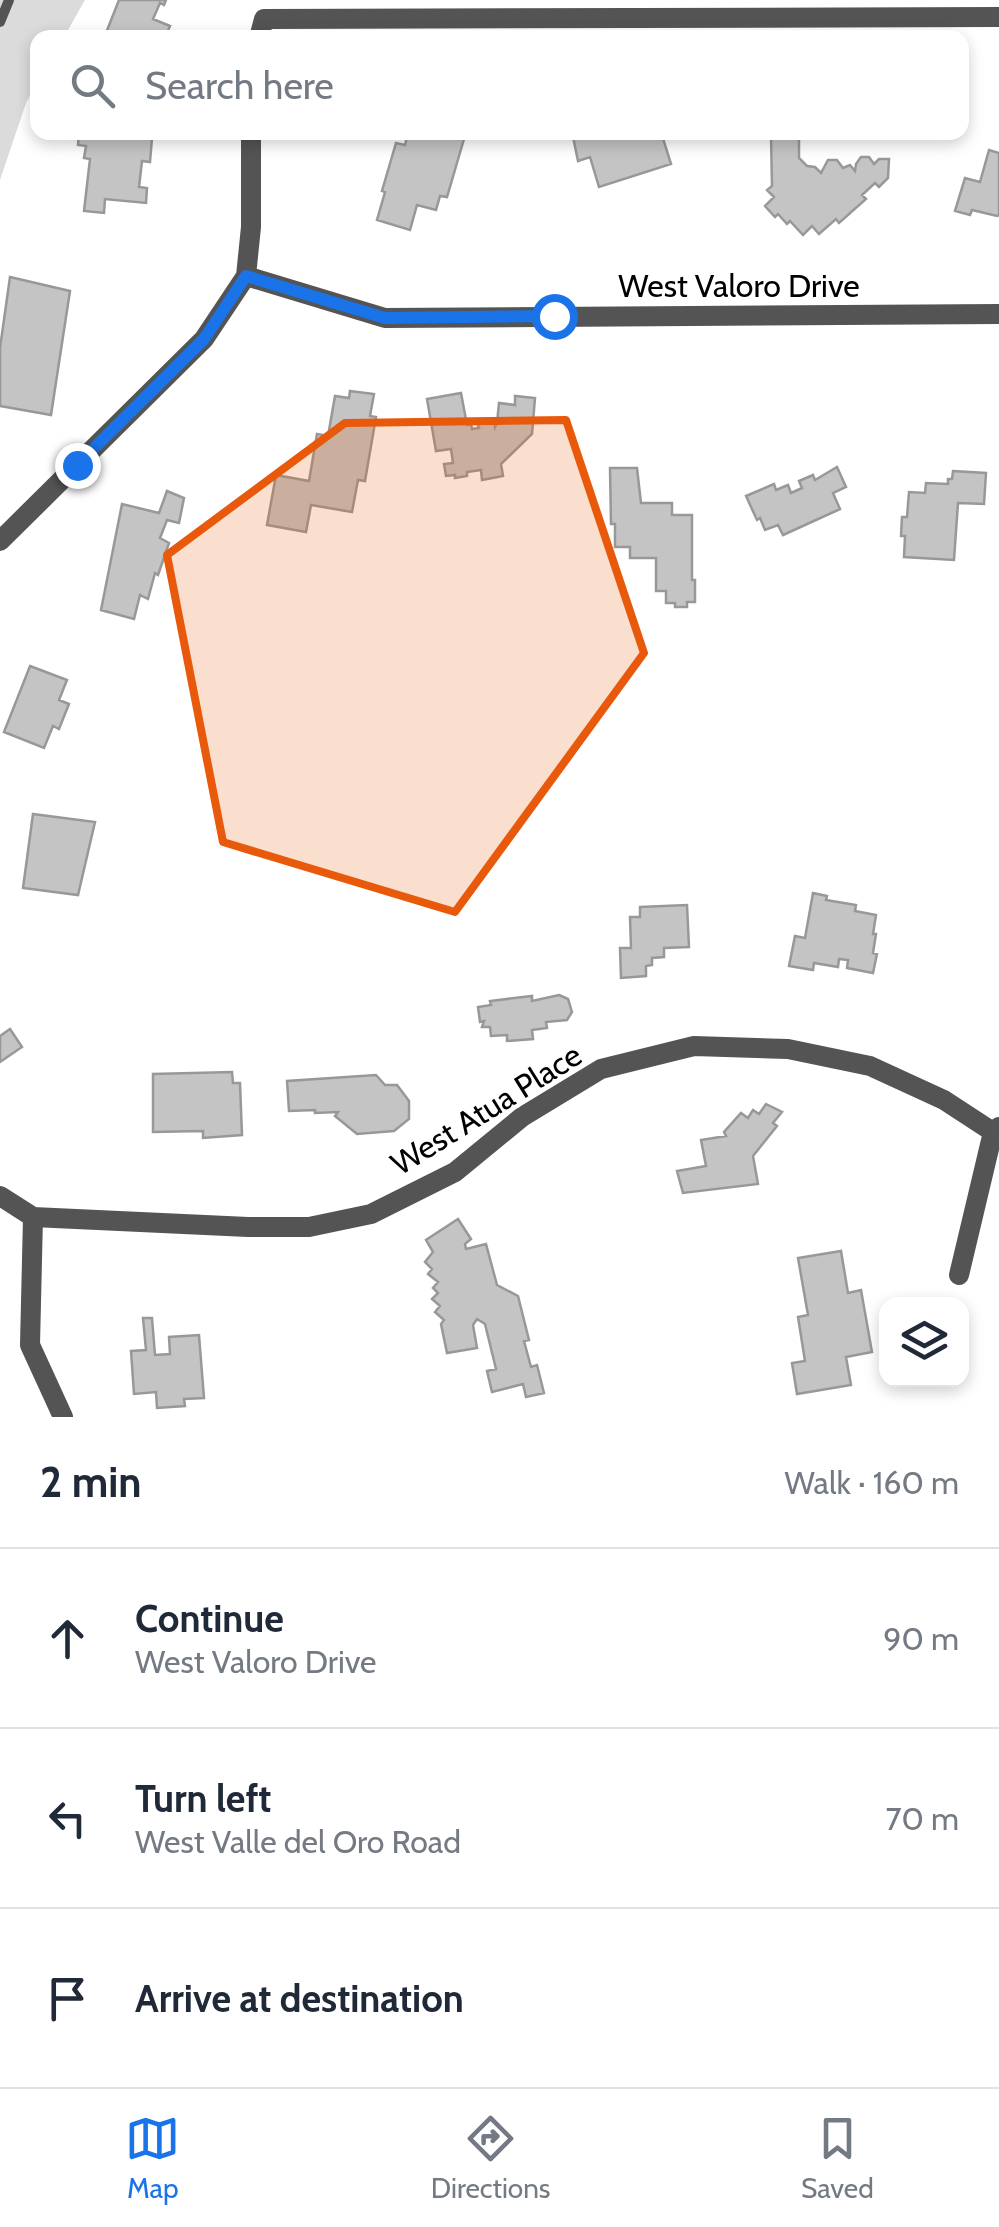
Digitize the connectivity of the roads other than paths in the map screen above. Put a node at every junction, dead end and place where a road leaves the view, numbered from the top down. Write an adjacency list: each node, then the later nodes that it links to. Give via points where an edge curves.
1 (8, 0): 3 (lane)
2 (999, 17): 4 (street, via 264,19)
3 (0, 22)
4 (261, 30)
5 (251, 140): 6 (street)
6 (246, 276): 7 (street, West Valoro Drive, via 385,318); 8 (street, via 204,339)
7 (999, 314)
8 (0, 541)
9 (996, 1130): 11 (street, West Atua Place, via 870,1066 788,1049 694,1046 601,1069 522,1117 454,1172 371,1214 309,1227); 12 (street, West Atua Place)
10 (0, 1196): 11 (street, West Atua Place)
11 (34, 1217): 13 (street, via 30,1345)
12 (959, 1275)
13 (63, 1417)

